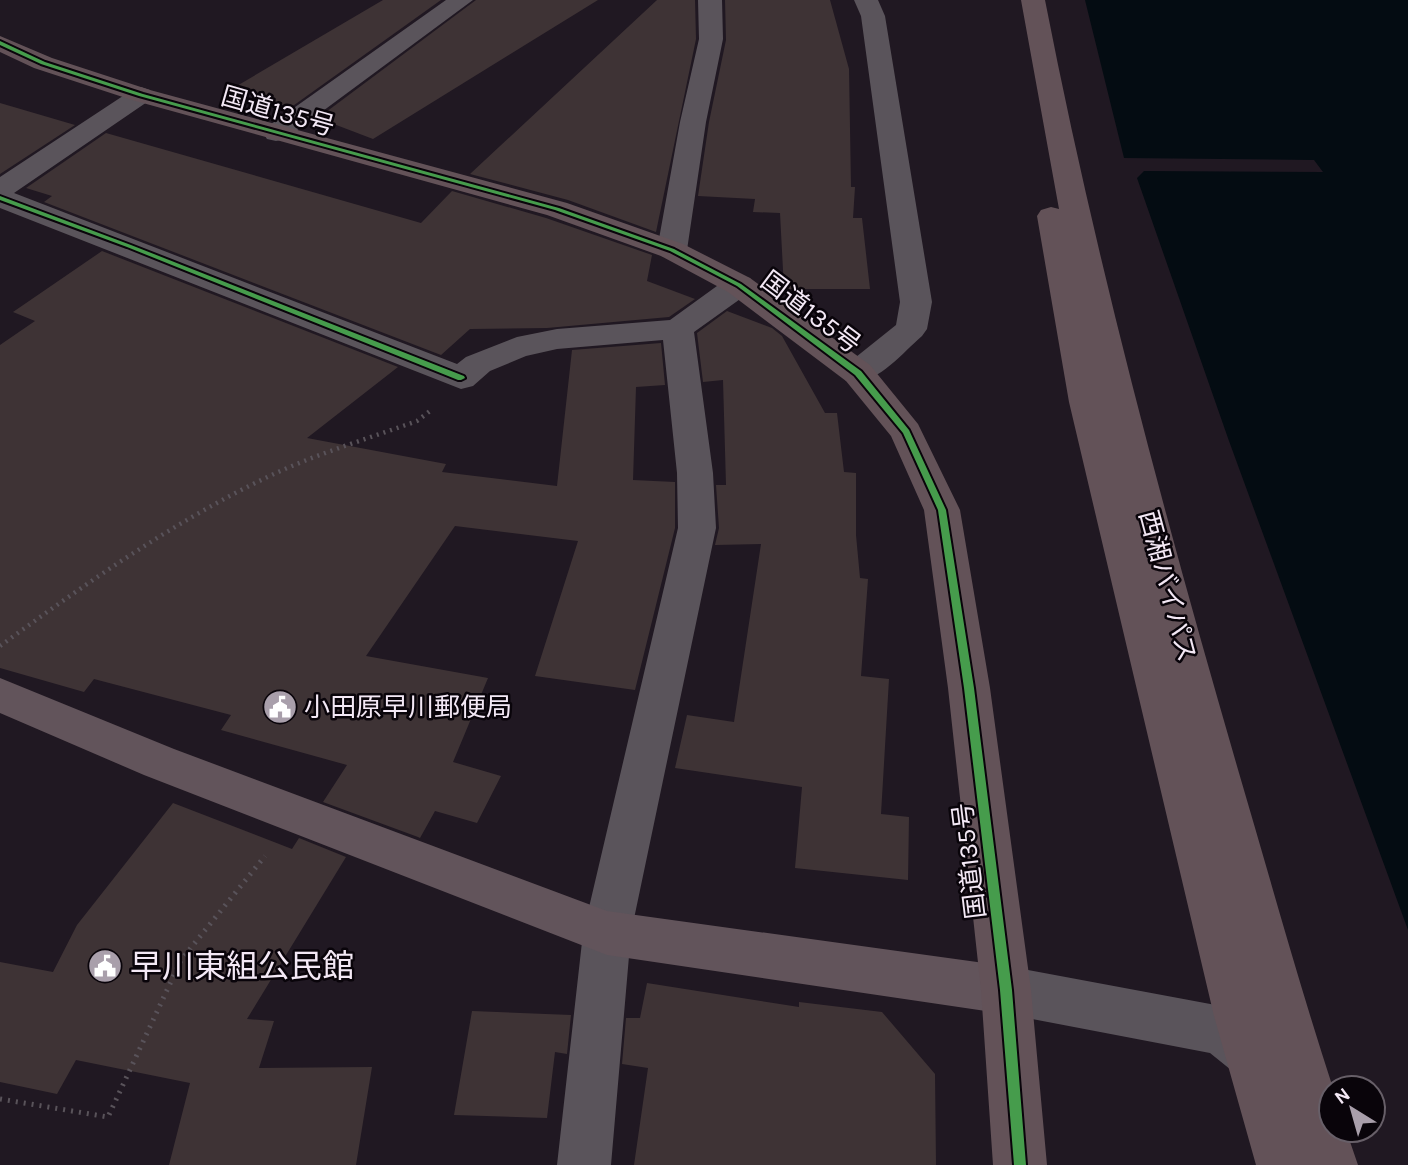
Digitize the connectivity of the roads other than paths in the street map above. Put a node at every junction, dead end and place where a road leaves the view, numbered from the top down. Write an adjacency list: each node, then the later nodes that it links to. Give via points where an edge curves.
1 (461, 0): 8 (street)
2 (710, 0): 11 (street, via 711,39)
3 (866, 0): 14 (street, via 875,29 916,302 911,329)
4 (1015, 0): 20 (highway, 西湘バイパス, via 1086,402 1239,1016)
5 (1033, 0): 22 (highway, 西湘バイパス, via 1049,93 1123,424)
6 (0, 43): 7 (highway, 国道135号, via 43,63)
7 (141, 95): 8 (highway, 国道135号); 9 (street)
8 (276, 133): 11 (highway, 国道135号, via 557,209)
9 (0, 190)
10 (0, 198): 13 (street, via 461,378 478,364 517,347 557,339)
11 (672, 250): 12 (highway, 国道135号)
12 (739, 285): 13 (street); 14 (highway, 国道135号)
13 (678, 329): 16 (street, via 697,528)
14 (858, 373): 17 (highway, 国道135号, via 906,432 942,510)
15 (0, 695): 16 (main road, via 159,762)
16 (607, 933): 17 (main road); 18 (street)
17 (1006, 990): 19 (highway, 国道135号); 21 (street, via 1221,1031 1291,1085)
18 (584, 1165)
19 (1020, 1165)
20 (1283, 1165)
21 (1317, 1165)
22 (1331, 1165)

